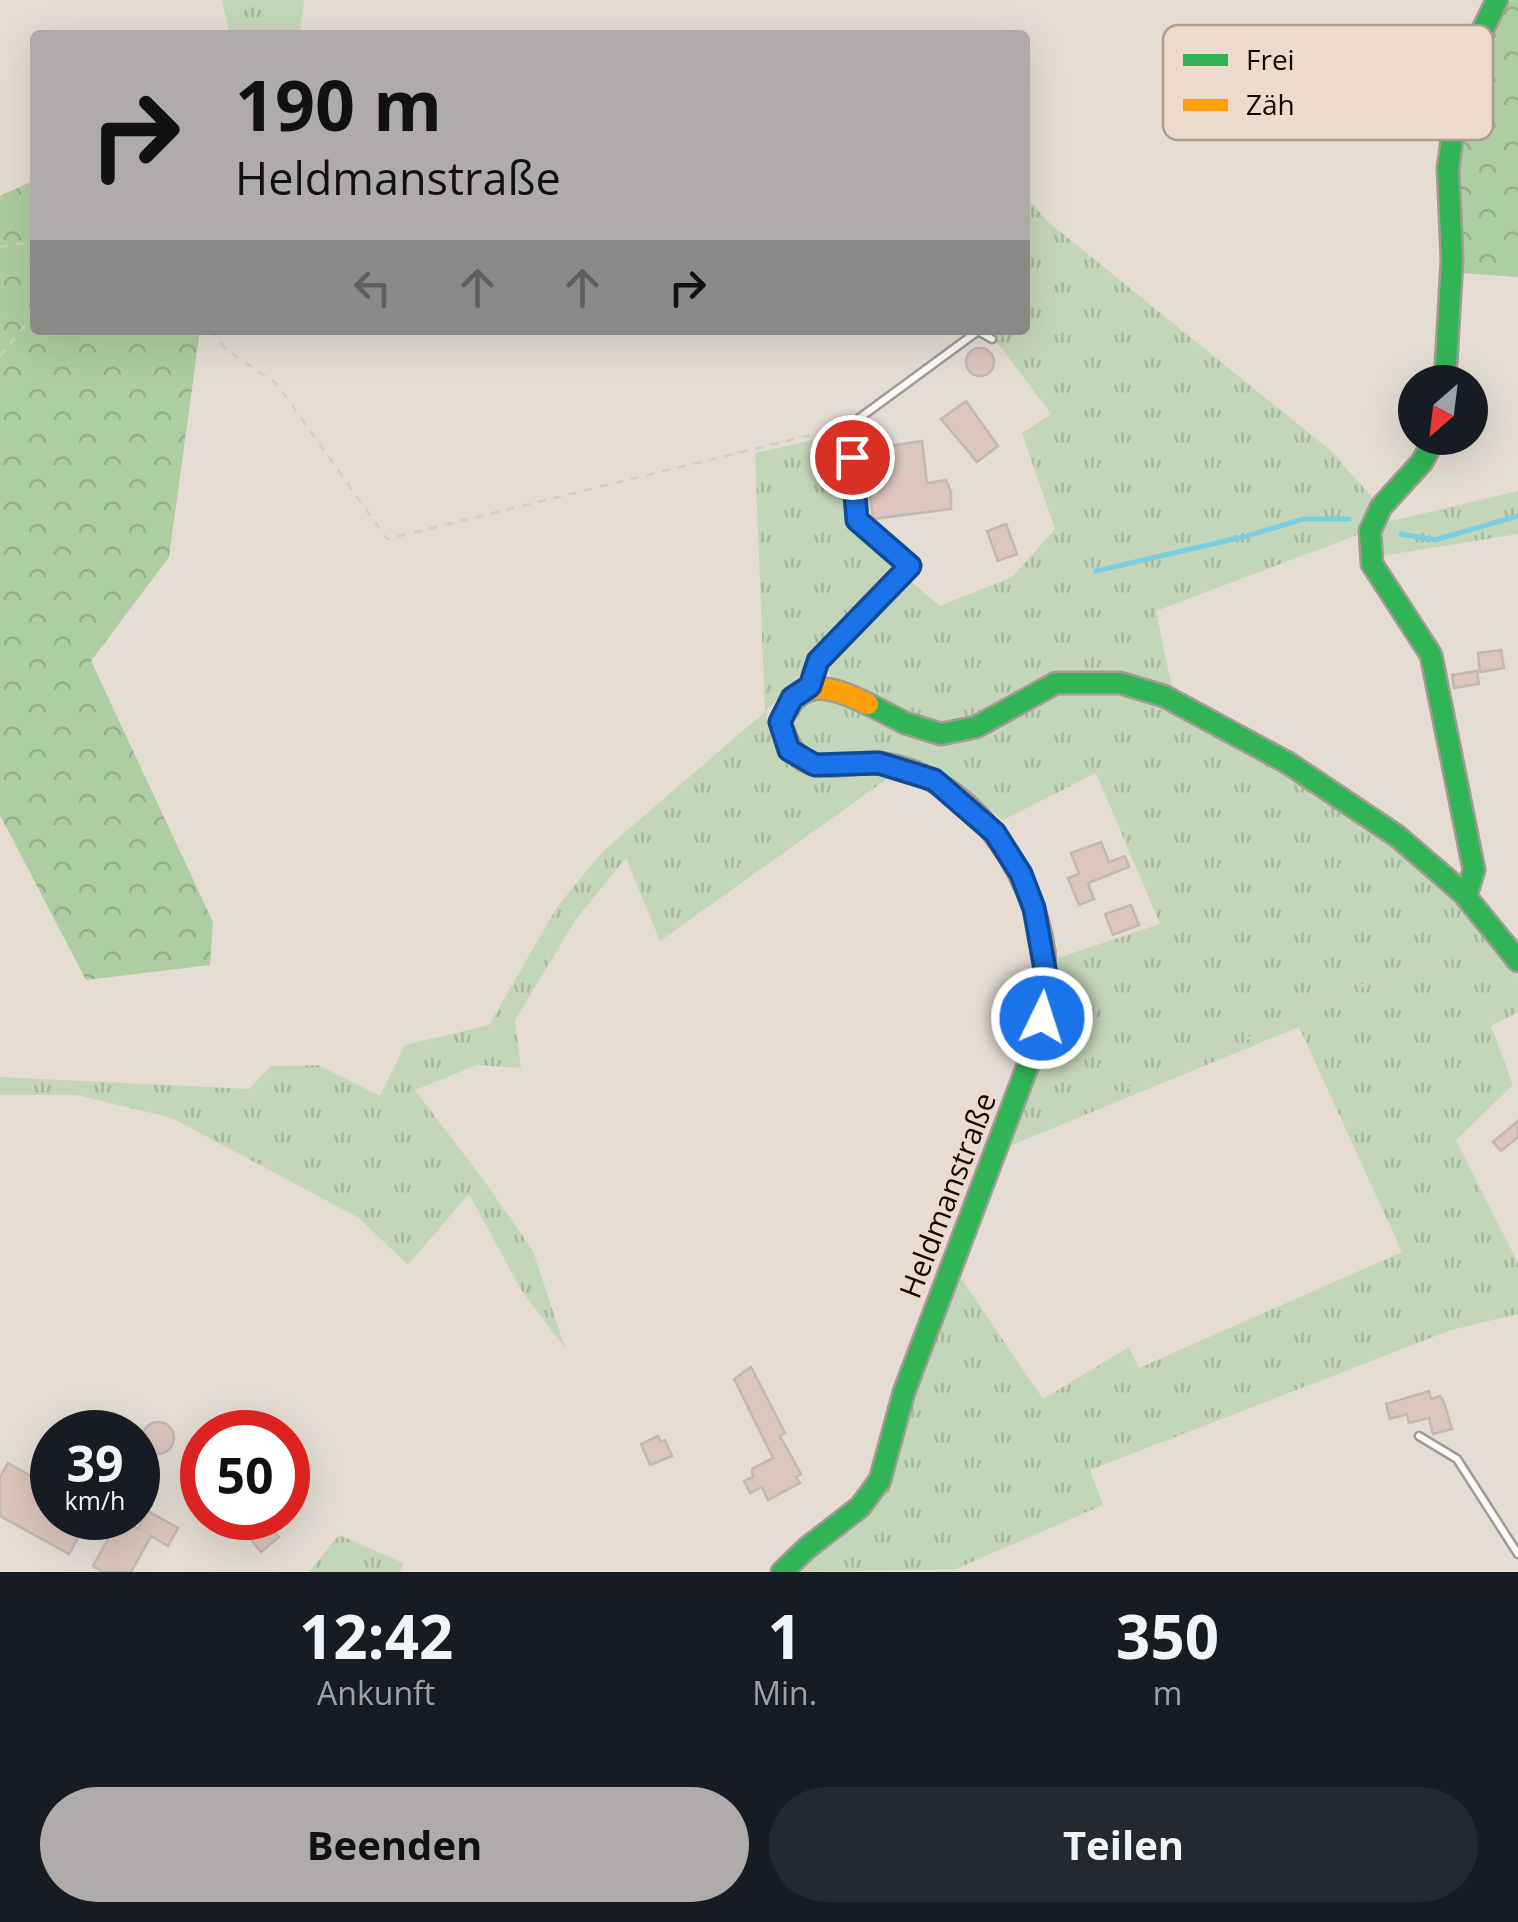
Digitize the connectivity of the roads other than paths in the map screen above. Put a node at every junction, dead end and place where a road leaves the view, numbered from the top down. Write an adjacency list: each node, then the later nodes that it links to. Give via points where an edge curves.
1 (1498, 0): 2 (main road)
2 (1486, 25)
3 (1452, 140): 7 (main road)
4 (973, 335): 9 (lane, via 850,426 857,520 910,566 818,661)
5 (985, 335): 6 (lane)
6 (992, 339)
7 (1446, 365)
8 (1426, 455): 10 (main road, via 1370,531 1372,564 1431,655 1474,870)
9 (810, 686): 10 (main road, via 832,688 939,734 971,729 1069,681 1133,686 1208,718 1352,802); 14 (main road, Heldmanstraße, via 792,698 780,722 789,750 815,765 879,763 934,780 995,833 1034,908 1046,975 1031,1057 901,1400 880,1479 856,1514 819,1536)
10 (1466, 896): 11 (main road)
11 (1518, 961)
12 (1419, 1436): 13 (lane, via 1456,1460)
13 (1518, 1554)
14 (782, 1572)

